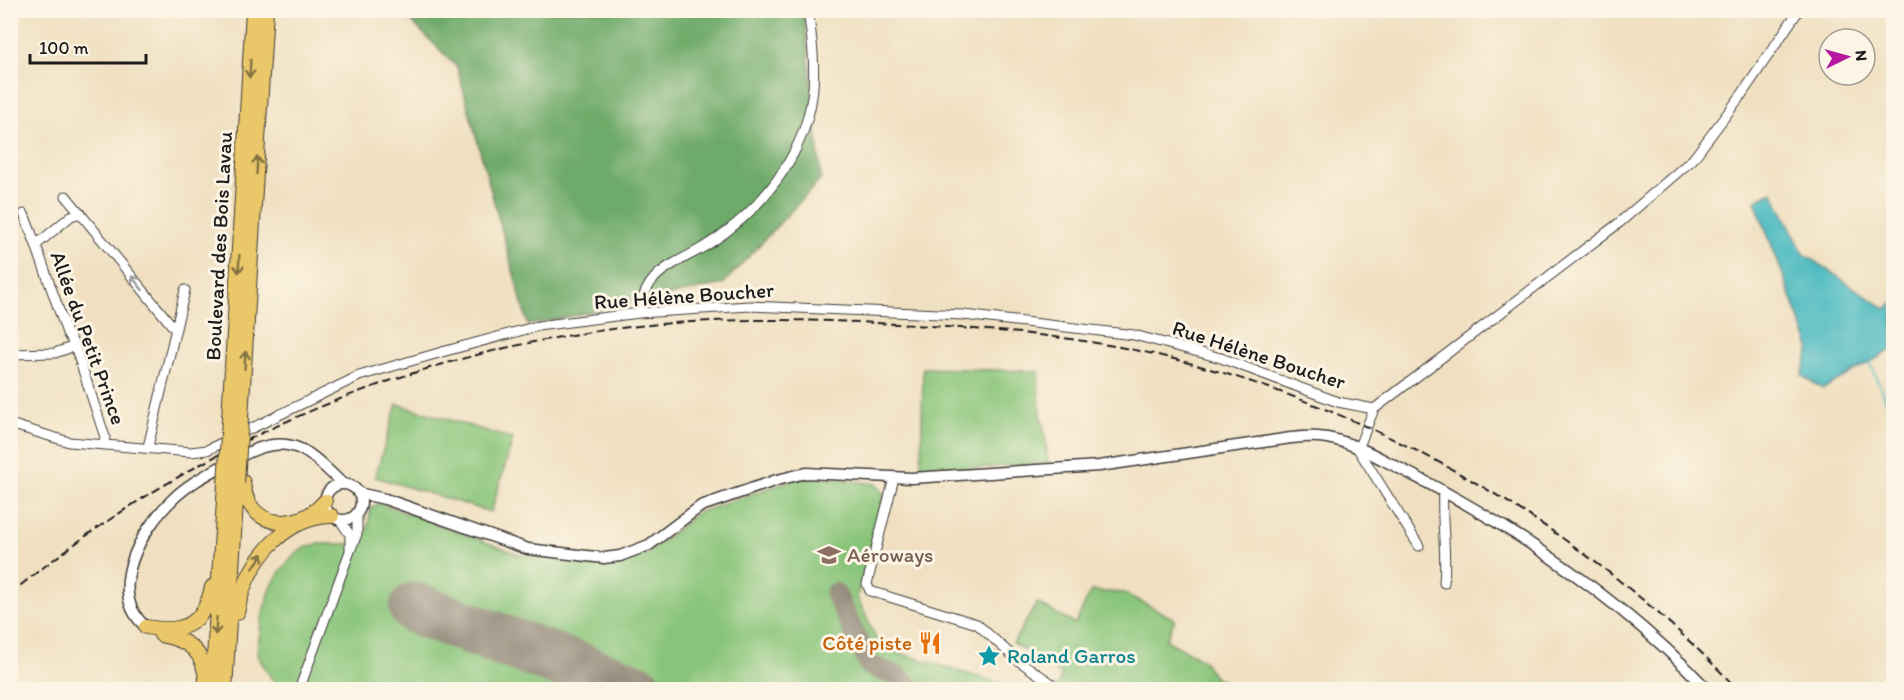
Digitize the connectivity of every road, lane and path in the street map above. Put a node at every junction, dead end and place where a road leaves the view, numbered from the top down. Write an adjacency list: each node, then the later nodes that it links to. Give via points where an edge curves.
1 (254, 10): 15 (main road, Boulevard des Bois Lavau, one-way to 15)
2 (266, 10): 15 (main road, Boulevard des Bois Lavau, one-way to 2)
3 (808, 10): 10 (street, via 812,98 778,180 737,225 662,269 647,288)
4 (1798, 10): 14 (street, via 1693,159 1619,223)
5 (66, 196): 6 (street, Allée du Petit Prince)
6 (81, 213): 8 (street, Allée du Petit Prince, via 71,216); 11 (street, Allée du Petit Prince, one-way to 6)
7 (24, 214): 8 (street, Allée du Petit Prince)
8 (36, 245): 12 (street, Allée du Petit Prince)
9 (185, 290): 11 (street)
10 (639, 313): 14 (street, Rue Hélène Boucher, via 750,306 963,315 1134,335 1221,358 1338,402); 18 (street, Rue Hélène Boucher, via 538,326 378,370 313,396 207,450)
11 (174, 328): 18 (street, via 175,338)
12 (75, 346): 13 (street, via 55,353); 17 (street, Allée du Petit Prince)
13 (10, 354)
14 (1374, 409): 19 (street)
15 (235, 419): 22 (main road, Boulevard des Bois Lavau, bridge)
16 (10, 424): 17 (street, Rue Hélène Boucher, via 49,438)
17 (104, 444): 18 (street, Rue Hélène Boucher)
18 (148, 447)
19 (1359, 449): 21 (street, via 1318,436 1100,466); 24 (street); 31 (street)
20 (322, 465): 23 (street); 26 (street); 34 (street, via 294,446 260,447 198,479 175,497 144,537 126,585 129,608)
21 (894, 478): 27 (street, via 825,473 789,476 700,506 637,551 604,558 528,549); 36 (street, via 867,585 870,591 977,624 1016,659)
22 (235, 483): 26 (main road, via 260,516 269,521 293,521 316,509); 28 (main road); 35 (main road)
23 (343, 484): 25 (street); 26 (street)
24 (1443, 490): 33 (street); 41 (street, via 1530,542 1638,622)
25 (358, 493): 27 (street); 29 (street)
26 (328, 495): 30 (street)
27 (377, 498): 29 (street)
28 (224, 506): 34 (main road, via 208,604 188,626 168,630); 38 (main road, one-way to 38)
29 (358, 510): 30 (street, via 350,519); 32 (street, via 356,539)
30 (336, 518): 32 (street, via 350,535); 35 (main road, one-way to 30, via 241,593 263,553 291,528 312,519)
31 (1419, 546)
32 (350, 551): 40 (street)
33 (1444, 583)
34 (146, 627): 37 (main road, via 195,648 203,662)
35 (227, 656): 39 (main road)
36 (1051, 683)
37 (207, 690)
38 (212, 690)
39 (225, 690)
40 (299, 690)
41 (1707, 690)

